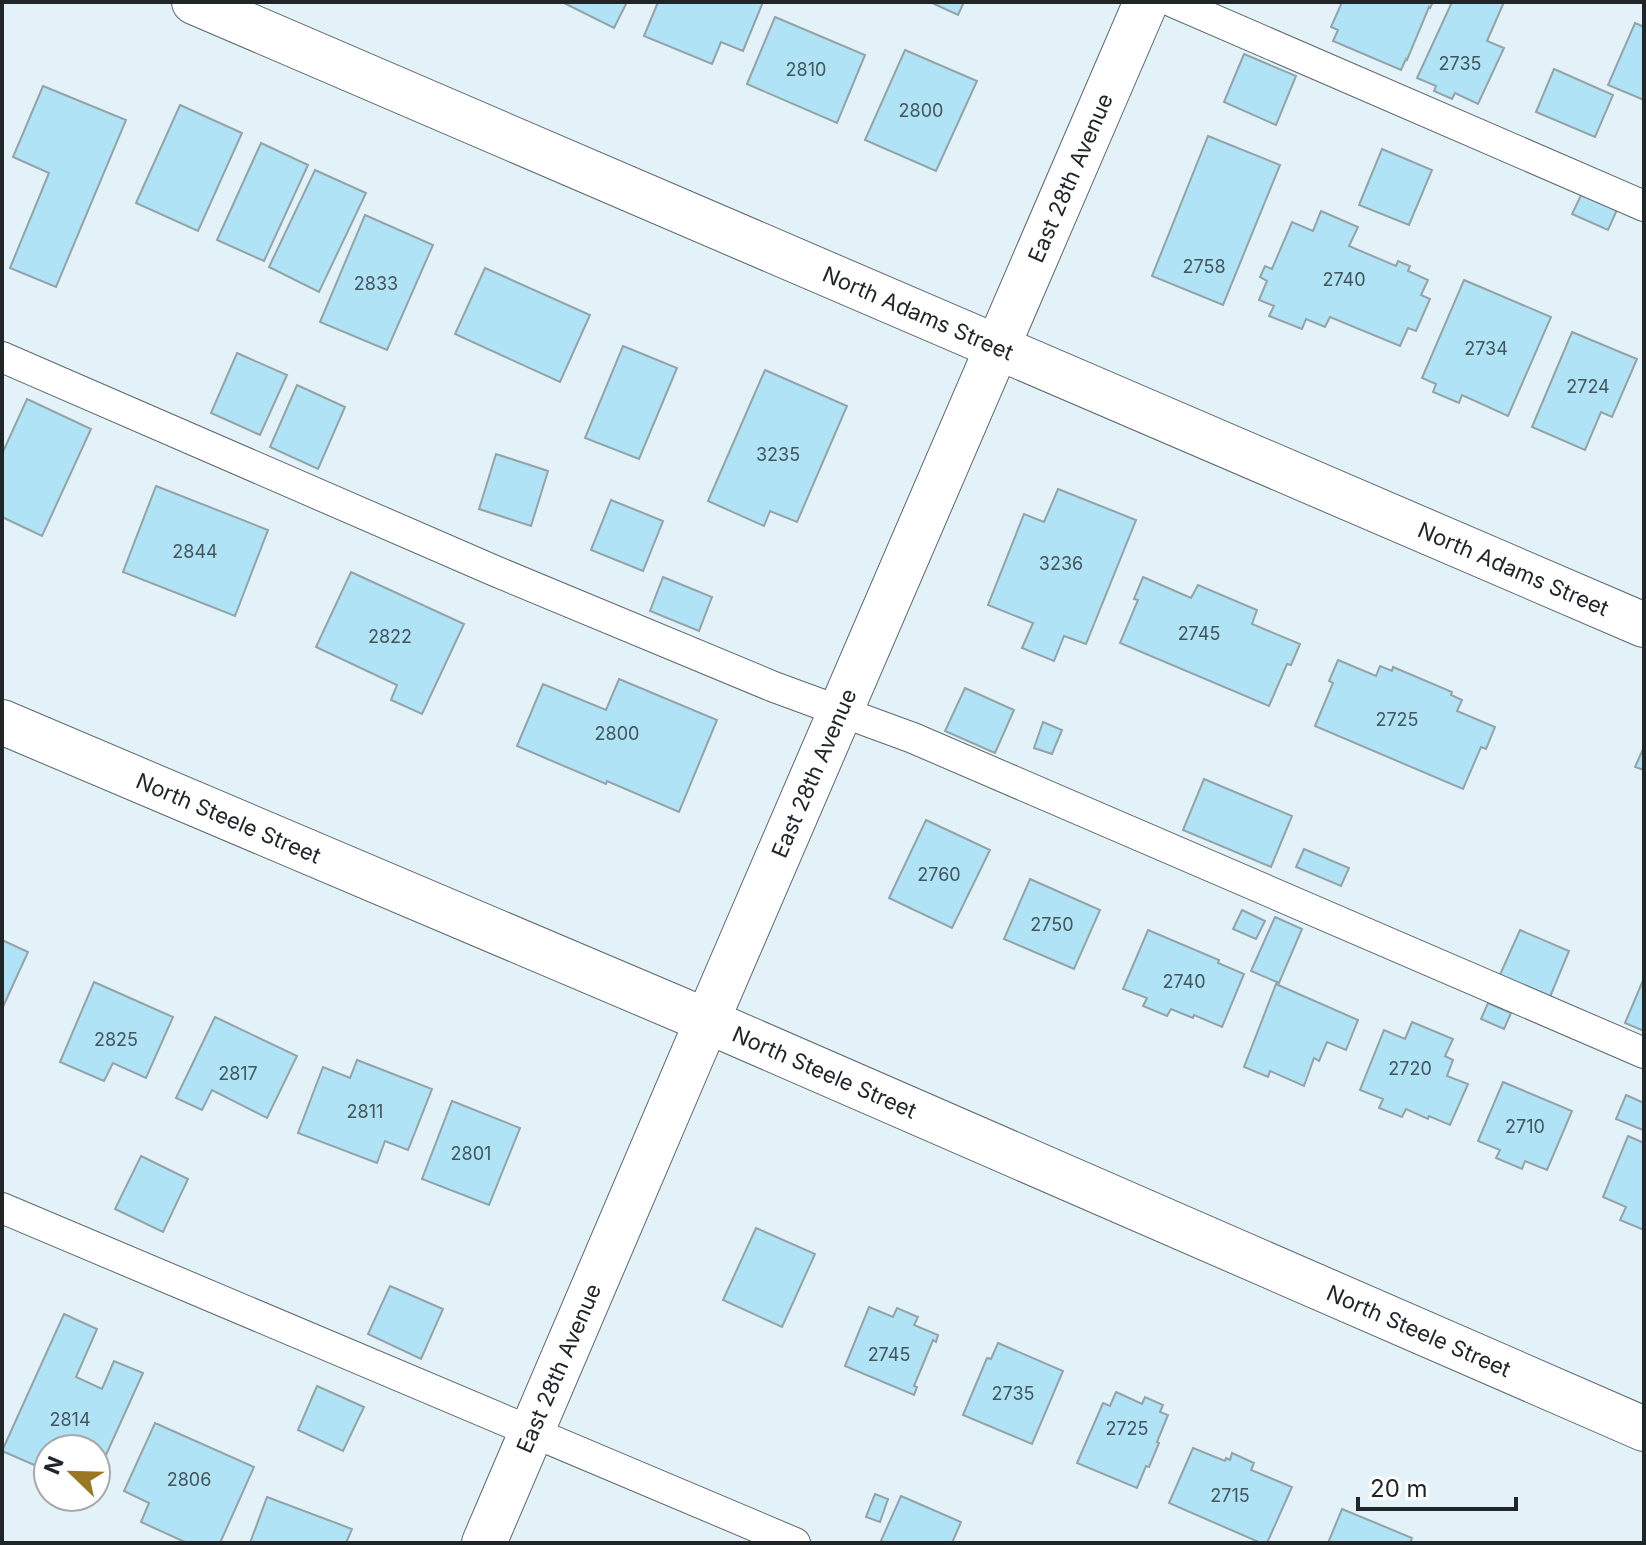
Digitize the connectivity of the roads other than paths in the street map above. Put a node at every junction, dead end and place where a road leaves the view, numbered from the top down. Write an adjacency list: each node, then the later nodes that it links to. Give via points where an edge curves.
1 (194, 2): 5 (street, North Adams Street)
2 (1146, 2): 5 (street, East 28th Avenue)
3 (1173, 2): 4 (lane)
4 (1644, 206)
5 (998, 347): 7 (street, North Adams Street); 8 (street, East 28th Avenue)
6 (2, 357): 8 (lane, via 510,577)
7 (1644, 625)
8 (841, 711): 10 (street, East 28th Avenue); 11 (lane)
9 (2, 722): 10 (street, North Steele Street)
10 (707, 1021): 13 (street, North Steele Street); 14 (street, East 28th Avenue)
11 (1644, 1053)
12 (2, 1208): 14 (lane)
13 (1644, 1429)
14 (531, 1432): 15 (street, East 28th Avenue); 16 (lane)
15 (484, 1543)
16 (795, 1543)

